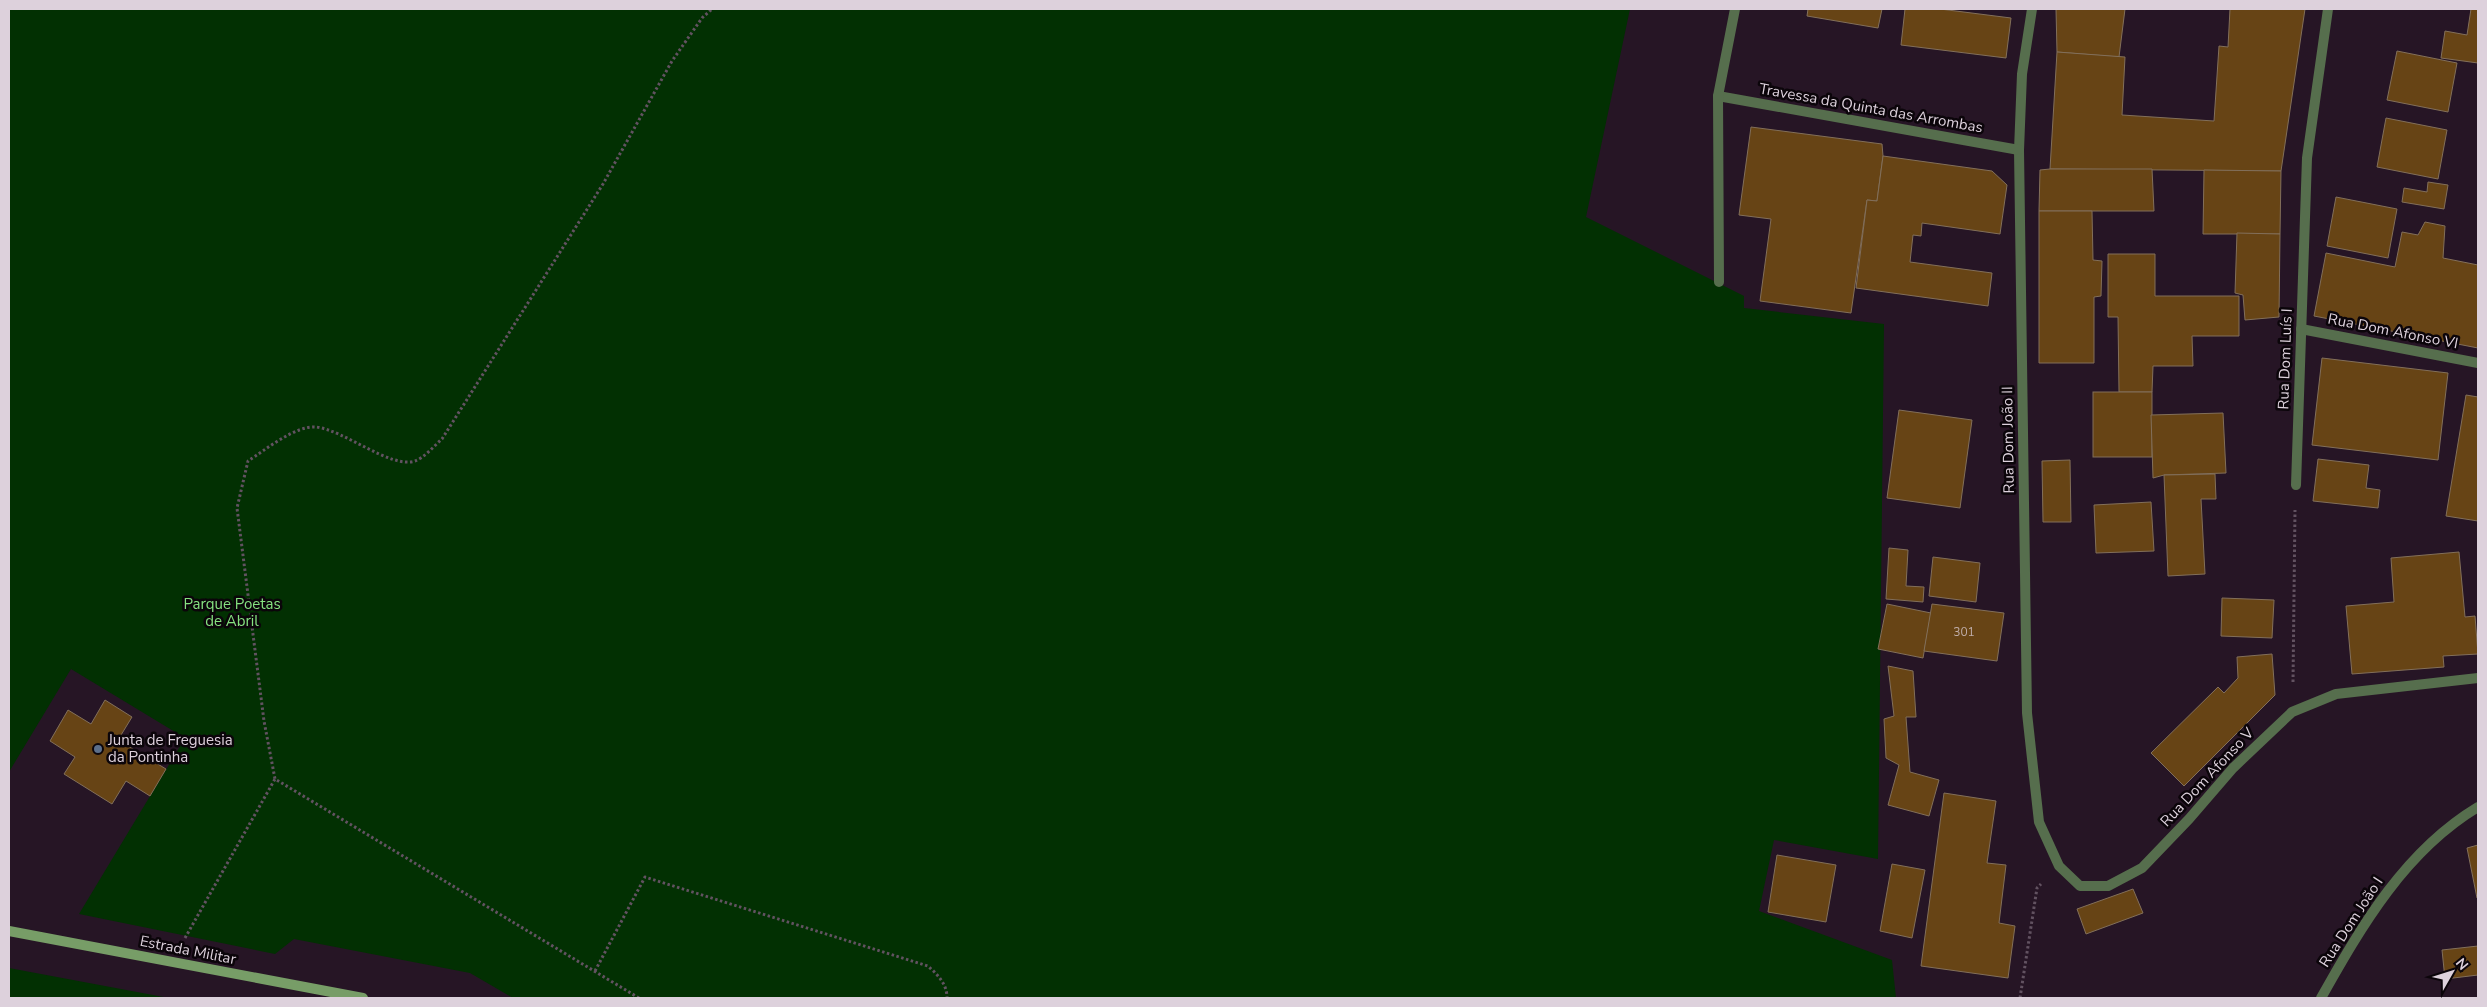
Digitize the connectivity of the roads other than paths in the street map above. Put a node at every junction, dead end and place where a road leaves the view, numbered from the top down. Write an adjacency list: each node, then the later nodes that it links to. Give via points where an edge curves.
1 (1735, 9): 4 (street)
2 (2032, 9): 5 (street, Rua Dom João II, via 2022,74)
3 (2328, 9): 7 (street, Rua Dom Luís I, via 2307,158)
4 (1718, 96): 5 (street, Travessa da Quinta das Arrombas); 6 (street)
5 (2019, 150): 12 (street, Rua Dom João II, via 2027,713 2038,822)
6 (1719, 282)
7 (2301, 329): 8 (street, Rua Dom Afonso VI); 9 (street, Rua Dom Luís I)
8 (2478, 363)
9 (2296, 485)
10 (2478, 678): 12 (street, Rua Dom Afonso V, via 2336,694 2292,712 2233,768 2142,868 2108,886 2080,886)
11 (2477, 808): 15 (street, Rua Dom João I, via 2434,839 2389,888)
12 (2059, 866)
13 (9, 931): 14 (street, Estrada Militar)
14 (362, 998)
15 (2321, 998)

